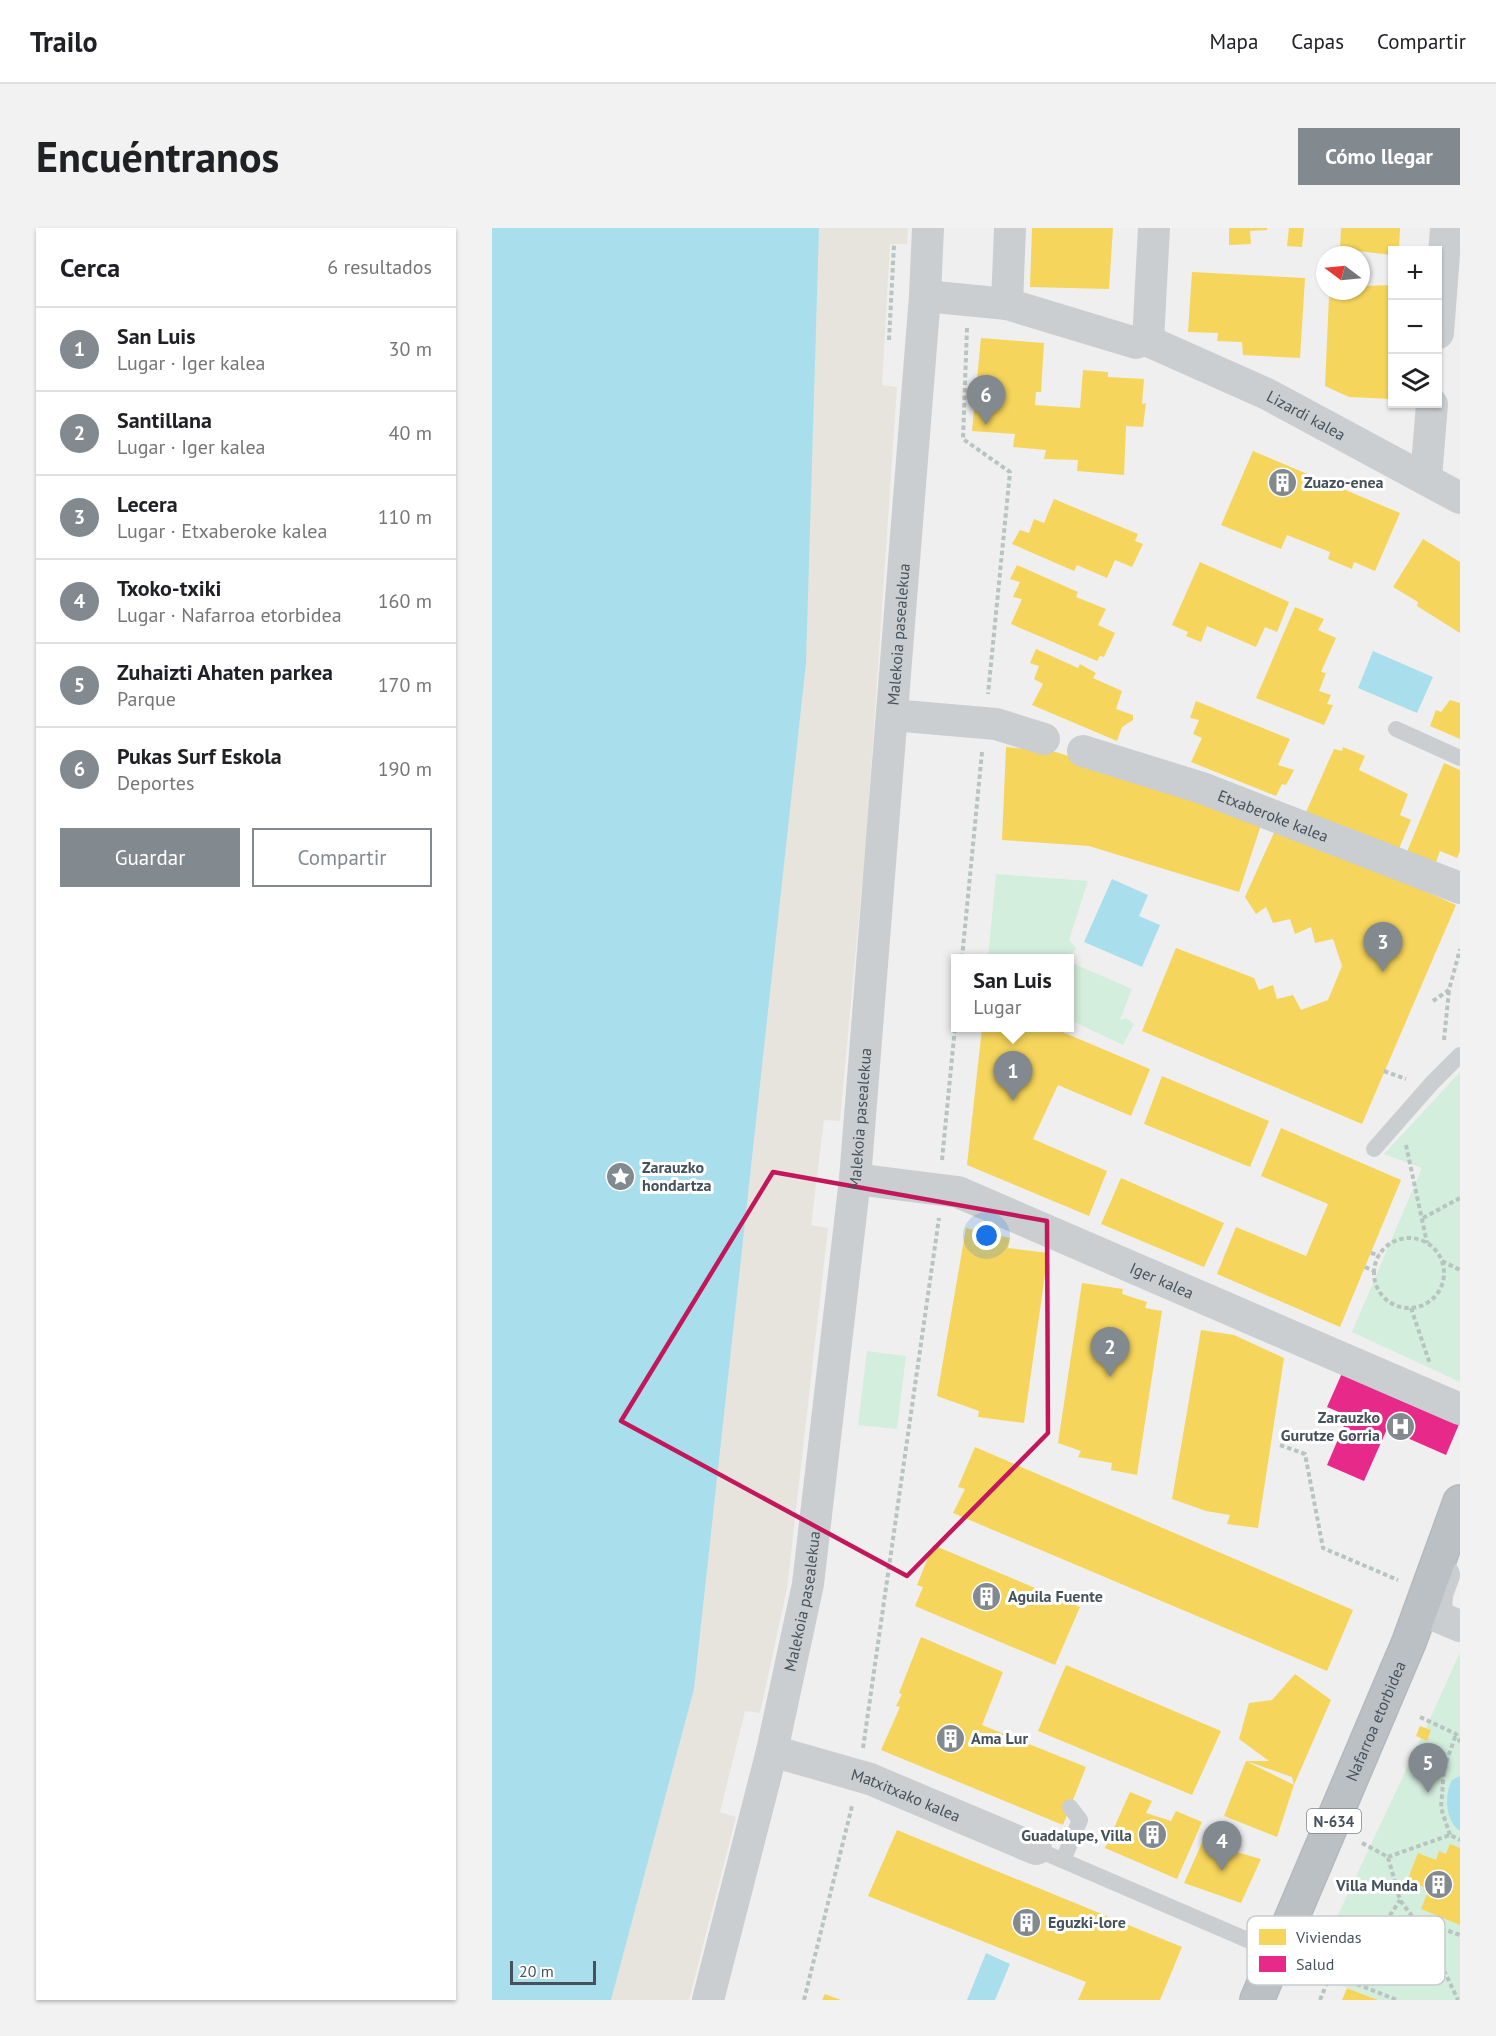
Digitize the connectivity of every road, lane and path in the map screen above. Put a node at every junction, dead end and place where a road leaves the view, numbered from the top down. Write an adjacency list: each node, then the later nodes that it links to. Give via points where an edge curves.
1 (928, 228): 6 (street, Malekoia pasealekua)
2 (1010, 228): 9 (street)
3 (1154, 228): 10 (street)
4 (1446, 228): 8 (street)
5 (894, 245): 11 (path)
6 (926, 296): 7 (street, Lizardi kalea); 15 (street, Malekoia pasealekua)
7 (969, 300): 9 (street, Lizardi kalea); 16 (path, via 963,439 1010,472)
8 (1440, 300)
9 (1006, 304): 10 (street, Lizardi kalea)
10 (1142, 342): 13 (street, Lizardi kalea, via 1269,395)
11 (888, 352)
12 (1432, 408): 13 (street)
13 (1426, 478): 14 (street, Lizardi kalea)
14 (1460, 498)
15 (892, 715): 16 (street); 32 (street, Malekoia pasealekua)
16 (985, 723): 18 (street); 23 (path)
17 (1396, 729): 20 (lane)
18 (1044, 739)
19 (1083, 751): 21 (street, Etxaberoke kalea, via 1202,788)
20 (1460, 758)
21 (1460, 888)
22 (1460, 949): 24 (path)
23 (962, 954)
24 (1449, 990): 25 (path); 27 (path)
25 (1433, 1001)
26 (955, 1032): 31 (path)
27 (1444, 1042)
28 (1460, 1055): 30 (lane)
29 (1405, 1140): 34 (path)
30 (1374, 1149)
31 (942, 1160)
32 (855, 1179): 44 (street, Iger kalea, via 958,1192); 55 (street, Malekoia pasealekua, via 808,1584)
33 (1460, 1198): 34 (path)
34 (1423, 1218): 36 (path)
35 (940, 1223): 56 (path)
36 (1427, 1244): 38 (path, via 1406,1238 1386,1247); 39 (path)
37 (1371, 1253): 38 (path)
38 (1379, 1255): 42 (path)
39 (1441, 1260): 41 (path); 43 (path, via 1444,1271 1438,1292 1431,1300)
40 (1365, 1267): 42 (path)
41 (1460, 1270)
42 (1374, 1271): 43 (path, via 1380,1294 1400,1307)
43 (1411, 1308): 44 (path)
44 (1451, 1405)
45 (1280, 1445): 49 (path, via 1305,1454 1323,1548)
46 (1460, 1502): 51 (highway, Nafarroa etorbidea / N-634)
47 (1460, 1533): 50 (street, via 1437,1594)
48 (1460, 1559): 50 (highway, Nafarroa etorbidea / N-634)
49 (1398, 1580)
50 (1448, 1621): 51 (highway, Nafarroa etorbidea / N-634)
51 (1409, 1642): 65 (highway, Nafarroa etorbidea / N-634)
52 (1420, 1717): 53 (path)
53 (1456, 1734): 54 (path); 59 (path, via 1444,1769 1441,1808)
54 (1460, 1742)
55 (772, 1751): 62 (street, Matxitxako kalea, via 870,1779); 75 (street, Malekoia pasealekua)
56 (861, 1758)
57 (852, 1806): 76 (path)
58 (1070, 1807): 62 (lane, via 1080,1820)
59 (1450, 1835): 60 (path); 63 (path)
60 (1460, 1840)
61 (1362, 1843): 63 (path)
62 (1050, 1854): 70 (lane)
63 (1388, 1857): 64 (path)
64 (1400, 1900): 66 (path); 67 (path)
65 (1309, 1916)
66 (1390, 1916)
67 (1412, 1916)
68 (1445, 1929): 69 (path)
69 (1460, 1935)
70 (1247, 1939)
71 (1445, 1973): 80 (path)
72 (1270, 1985): 77 (highway, Nafarroa etorbidea / N-634)
73 (1326, 1985): 78 (path)
74 (1360, 1985): 79 (path)
75 (708, 2000)
76 (804, 2000)
77 (1257, 2000)
78 (1320, 2000)
79 (1397, 2000)
80 (1458, 2000)

